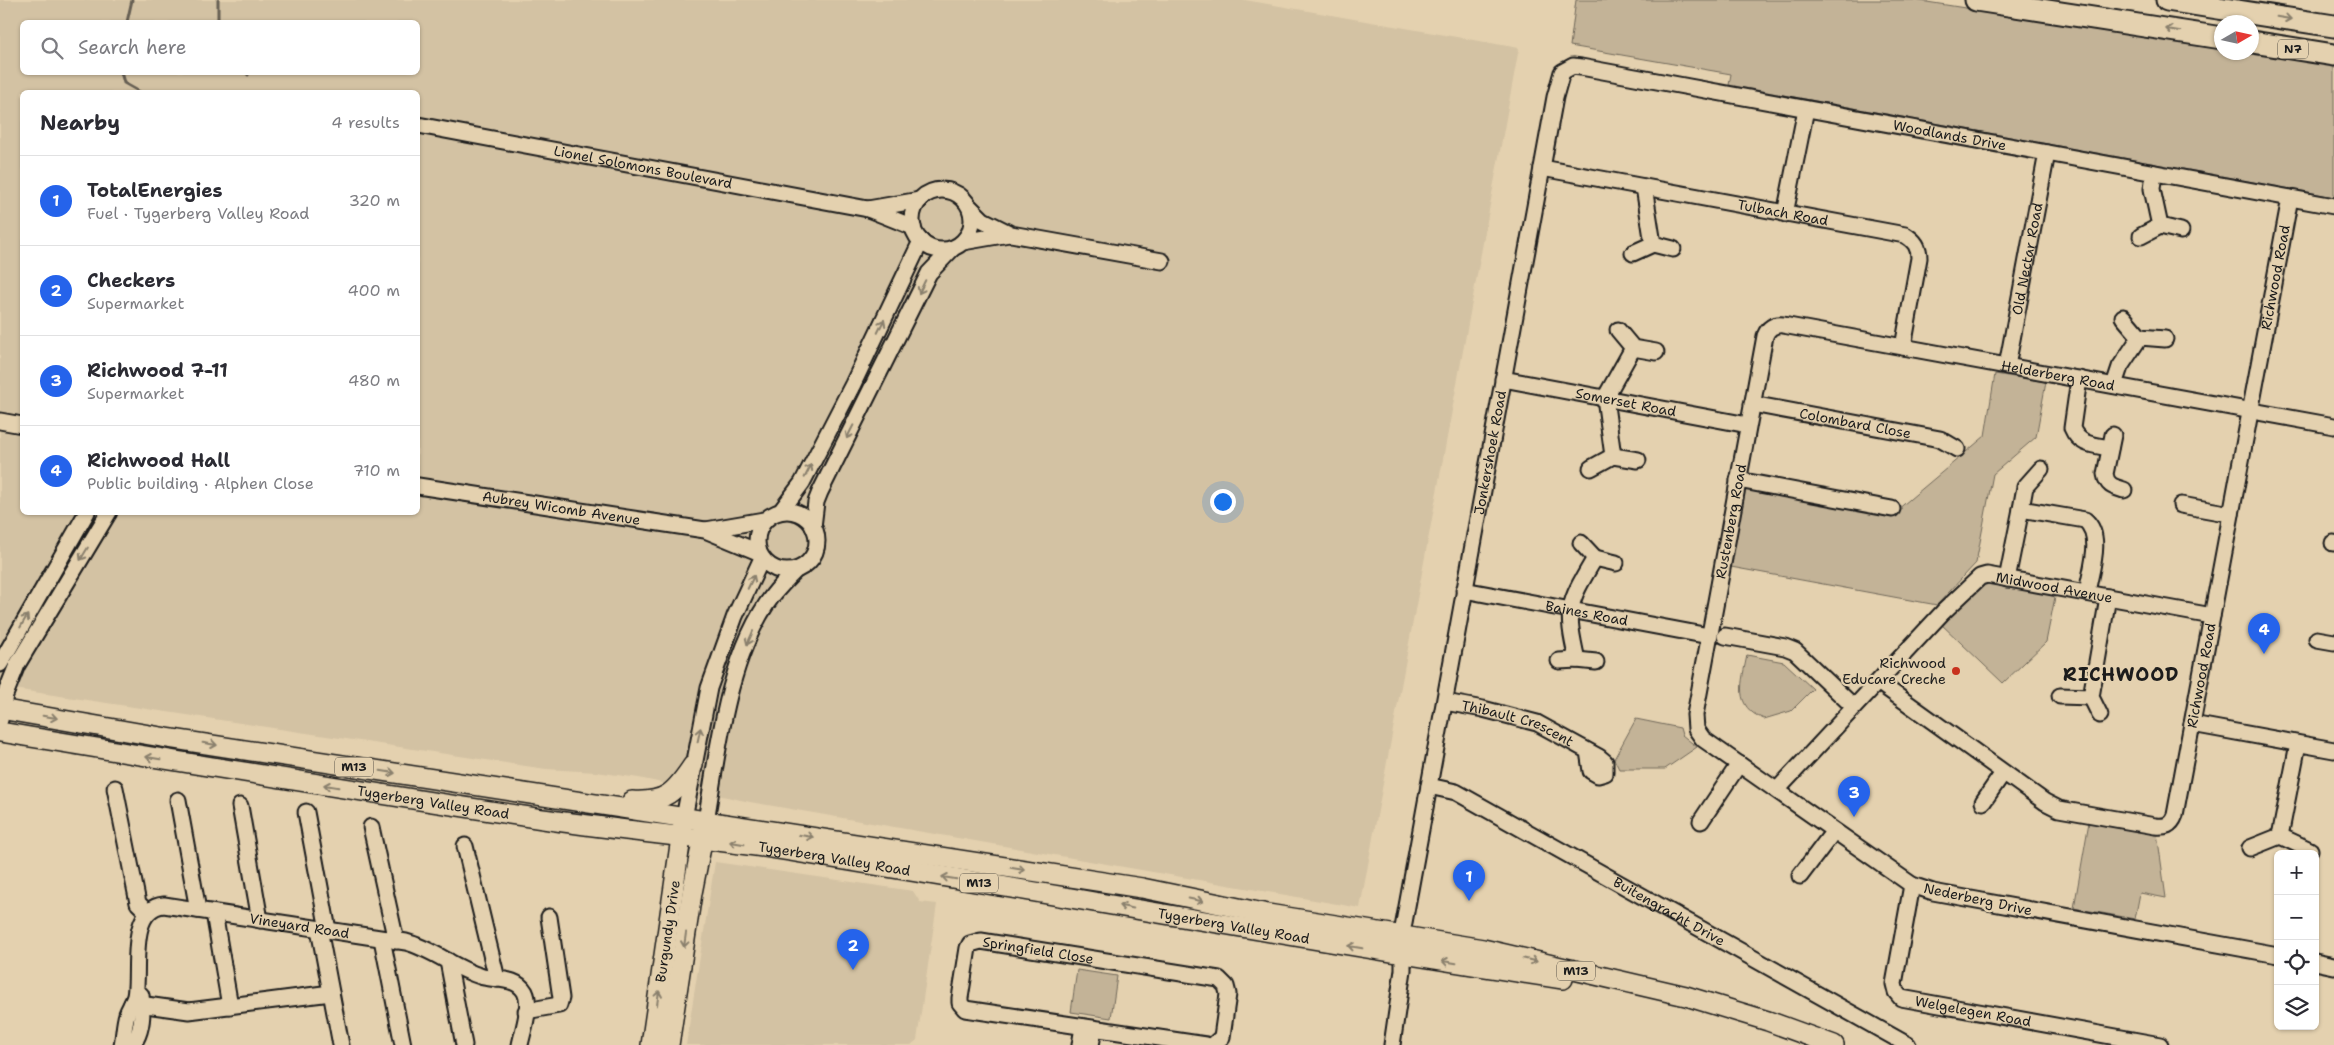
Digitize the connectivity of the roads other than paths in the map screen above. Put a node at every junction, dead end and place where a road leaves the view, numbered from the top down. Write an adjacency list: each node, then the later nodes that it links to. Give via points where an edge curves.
1 (1976, 0): 4 (highway, one-way to 1)
2 (2167, 0): 3 (highway, N7, one-way to 3)
3 (2334, 26)
4 (2214, 37)
5 (2259, 43): 6 (highway, N7)
6 (2334, 55)
7 (1566, 69): 8 (street, Woodlands Drive, via 1581,67); 11 (street, Jonkershoek Road, via 1559,78)
8 (1806, 109): 10 (street, Woodlands Drive); 19 (street)
9 (420, 125): 18 (street, Lionel Solomons Boulevard)
10 (2047, 153): 12 (street, Woodlands Drive); 39 (street, Old Nectar Road)
11 (1542, 168): 13 (street, Tulbach Road); 41 (street, Jonkershoek Road)
12 (2154, 173): 14 (street, Woodlands Drive); 21 (street, via 2152,189)
13 (1644, 187): 19 (street, Tulbach Road); 26 (street)
14 (2290, 198): 16 (street, Woodlands Drive); 45 (street, Richwood Road)
15 (920, 200): 17 (street, via 934,191 951,191); 18 (street, Lionel Solomons Boulevard); 20 (street, via 915,208)
16 (2334, 206)
17 (970, 207): 23 (street, via 983,220); 27 (street, via 970,232)
18 (868, 208): 20 (street, Lionel Solomons Boulevard)
19 (1785, 214): 36 (street, Tulbach Road, via 1905,235 1914,241 1919,258)
20 (913, 226): 25 (street)
21 (2160, 226): 22 (street); 24 (street)
22 (2181, 231)
23 (1011, 234): 27 (street); 30 (street)
24 (2141, 236)
25 (921, 241): 27 (street, via 935,250); 61 (street, one-way to 25, via 802,483)
26 (1653, 244): 28 (street); 29 (street)
27 (957, 245): 66 (street, one-way to 66, via 929,273 820,492)
28 (1673, 249)
29 (1634, 254)
30 (1162, 261)
31 (2123, 317): 34 (street)
32 (1783, 325): 36 (street, Helderberg Road); 44 (street, Rustenberg Road, via 1772,327 1765,336)
33 (1618, 330): 37 (street)
34 (2140, 337): 35 (street); 42 (street, via 2120,367)
35 (2165, 339)
36 (1903, 346): 39 (street, Helderberg Road)
37 (1634, 348): 38 (street); 43 (street)
38 (1656, 352)
39 (2007, 366): 40 (street, Helderberg Road)
40 (2079, 379): 42 (street, Helderberg Road); 57 (street, via 2072,428 2074,434 2085,443 2111,441 2106,480 2113,487)
41 (1503, 380): 43 (street, Somerset Road); 74 (street, Jonkershoek Road)
42 (2114, 385): 45 (street, Helderberg Road)
43 (1606, 398): 48 (street, Somerset Road); 51 (street)
44 (1752, 404): 48 (street, Rustenberg Road); 50 (street, Colombard Close, via 1940,439)
45 (2250, 410): 49 (street, Helderberg Road); 62 (street, Richwood Road)
46 (0, 421): 47 (street)
47 (20, 425)
48 (1748, 425): 55 (street, Rustenberg Road)
49 (2334, 426)
50 (1957, 449)
51 (1613, 456): 52 (street); 53 (street)
52 (1638, 460)
53 (1592, 468)
54 (2041, 469): 60 (street, via 2024,487)
55 (1738, 480): 59 (street); 79 (street, Rustenberg Road)
56 (420, 486): 67 (street, Aubrey Wicomb Avenue)
57 (2124, 490)
58 (2181, 505): 62 (street)
59 (1892, 509)
60 (2021, 509): 73 (street); 75 (street, via 2085,520 2090,524 2094,532 2094,548)
61 (781, 511): 65 (street); 66 (street, via 799,513)
62 (2231, 514): 78 (street, Richwood Road)
63 (85, 515): 86 (street, one-way to 63)
64 (107, 515): 92 (street, one-way to 92, via 17,665)
65 (764, 520): 67 (street, Aubrey Wicomb Avenue); 69 (street, via 757,538)
66 (813, 527): 72 (street, via 816,537 814,552 805,565)
67 (705, 530): 69 (street, Aubrey Wicomb Avenue)
68 (1581, 543): 70 (street)
69 (760, 555): 72 (street, via 776,569); 100 (street, one-way to 69, via 709,688 721,650)
70 (1594, 558): 71 (street); 77 (street, via 1574,594)
71 (1616, 563)
72 (796, 570): 114 (street, one-way to 114, via 761,613 736,674 726,703)
73 (2007, 579): 75 (street, Midwood Avenue); 87 (street, Midwood Avenue, via 1987,575 1974,581)
74 (1464, 590): 77 (street, Baines Road); 90 (street, Jonkershoek Road)
75 (2087, 593): 76 (street, Midwood Avenue)
76 (2108, 597): 78 (street, Midwood Avenue); 89 (street)
77 (1570, 610): 79 (street, Baines Road); 83 (street)
78 (2212, 616): 94 (street, Richwood Road)
79 (1709, 636): 95 (street, Rustenberg Road, via 1695,715)
80 (1725, 636): 91 (street, via 1794,651)
81 (2317, 639): 82 (street)
82 (2334, 642)
83 (1577, 660): 84 (street); 85 (street)
84 (1559, 661)
85 (1596, 662)
86 (0, 664)
87 (1878, 682): 91 (street, Midwood Avenue); 102 (street, Richwood Road)
88 (2060, 696): 89 (street)
89 (2091, 697): 93 (street)
90 (1445, 702): 99 (street, Thibault Crescent, via 1537,722); 103 (street, Jonkershoek Road)
91 (1854, 707): 105 (street, Midwood Avenue)
92 (1, 713): 106 (main road, Tygerberg Valley Road / M13, one-way to 106)
93 (2100, 715)
94 (2192, 724): 97 (street); 102 (street, Richwood Road, via 2175,816 2164,826 2059,809)
95 (1696, 729): 101 (street, Nederberg Drive, via 1703,738)
96 (0, 732): 112 (main road, Tygerberg Valley Road / M13, one-way to 96, via 552,820)
97 (2298, 744): 98 (street); 116 (street)
98 (2334, 750)
99 (1588, 751)
100 (693, 764): 106 (main road, via 674,791 649,802 587,795); 112 (street)
101 (1739, 764): 105 (street, Nederberg Drive); 111 (street)
102 (2003, 773): 108 (street)
103 (1429, 786): 128 (street, Jonkershoek Road); 156 (street, Buitengracht Drive, via 1456,792)
104 (115, 788): 123 (street, via 138,903)
105 (1776, 790): 115 (street, Nederberg Drive)
106 (556, 799): 112 (main road, Tygerberg Valley Road / M13)
107 (178, 800): 122 (street)
108 (1982, 802)
109 (240, 806): 126 (street)
110 (306, 812): 127 (street)
111 (1701, 821)
112 (683, 827): 114 (main road, Tygerberg Valley Road / M13); 148 (main road, Burgundy Drive, one-way to 112)
113 (371, 828): 129 (street)
114 (704, 830): 128 (main road, Tygerberg Valley Road / M13, one-way to 128, via 1142,888 1268,914); 130 (main road, Tygerberg Valley Road / M13, one-way to 114); 149 (main road, Burgundy Drive, one-way to 149)
115 (1834, 831): 120 (street); 121 (street, Nederberg Drive)
116 (2280, 836): 118 (street); 119 (street)
117 (465, 846): 135 (street)
118 (2250, 848)
119 (2310, 850)
120 (1800, 876)
121 (1912, 885): 131 (street, Nederberg Drive, via 1934,892); 157 (street, Welgelegen Road, via 1894,984 1901,998)
122 (198, 910): 123 (street, Vineyard Road, via 164,905); 124 (street, Vineyard Road)
123 (148, 912): 138 (street, via 142,920 136,957)
124 (214, 913): 126 (street, Vineyard Road); 139 (street)
125 (548, 917): 140 (street, via 561,998 554,1008)
126 (260, 920): 127 (street, Vineyard Road)
127 (323, 930): 129 (street, Vineyard Road); 137 (street)
128 (1402, 935): 130 (street); 136 (main road, Tygerberg Valley Road / M13, one-way to 136, via 1483,949)
129 (389, 940): 132 (street, Vineyard Road, via 416,945); 145 (street)
130 (1404, 954): 136 (main road, Tygerberg Valley Road / M13, one-way to 130); 154 (street)
131 (2274, 954)
132 (448, 961): 135 (street, Vineyard Road, via 473,974); 146 (street)
133 (2319, 963): 134 (street)
134 (2334, 966)
135 (497, 979): 140 (street, Vineyard Road, via 511,981 522,988 528,1000)
136 (1668, 992): 155 (main road, Tygerberg Valley Road / M13, via 1768,1021)
137 (331, 993): 139 (street); 144 (street)
138 (137, 1004): 139 (street, via 189,1011); 142 (street, via 127,1015); 143 (street, via 138,1037)
139 (230, 1006)
140 (526, 1011): 147 (street, Vineyard Road)
141 (1089, 1028): 150 (street); 151 (street); 152 (street, Springfield Close); 153 (street, Springfield Close, via 965,1009 960,998 970,944 981,942 1219,979 1228,994 1222,1037)
142 (122, 1045)
143 (132, 1045)
144 (341, 1045)
145 (403, 1045)
146 (464, 1045)
147 (520, 1045)
148 (651, 1045)
149 (669, 1045)
150 (1080, 1045)
151 (1091, 1045)
152 (1206, 1045)
153 (1213, 1045)
154 (1392, 1045)
155 (1834, 1045)
156 (1908, 1045)
157 (2160, 1045)

